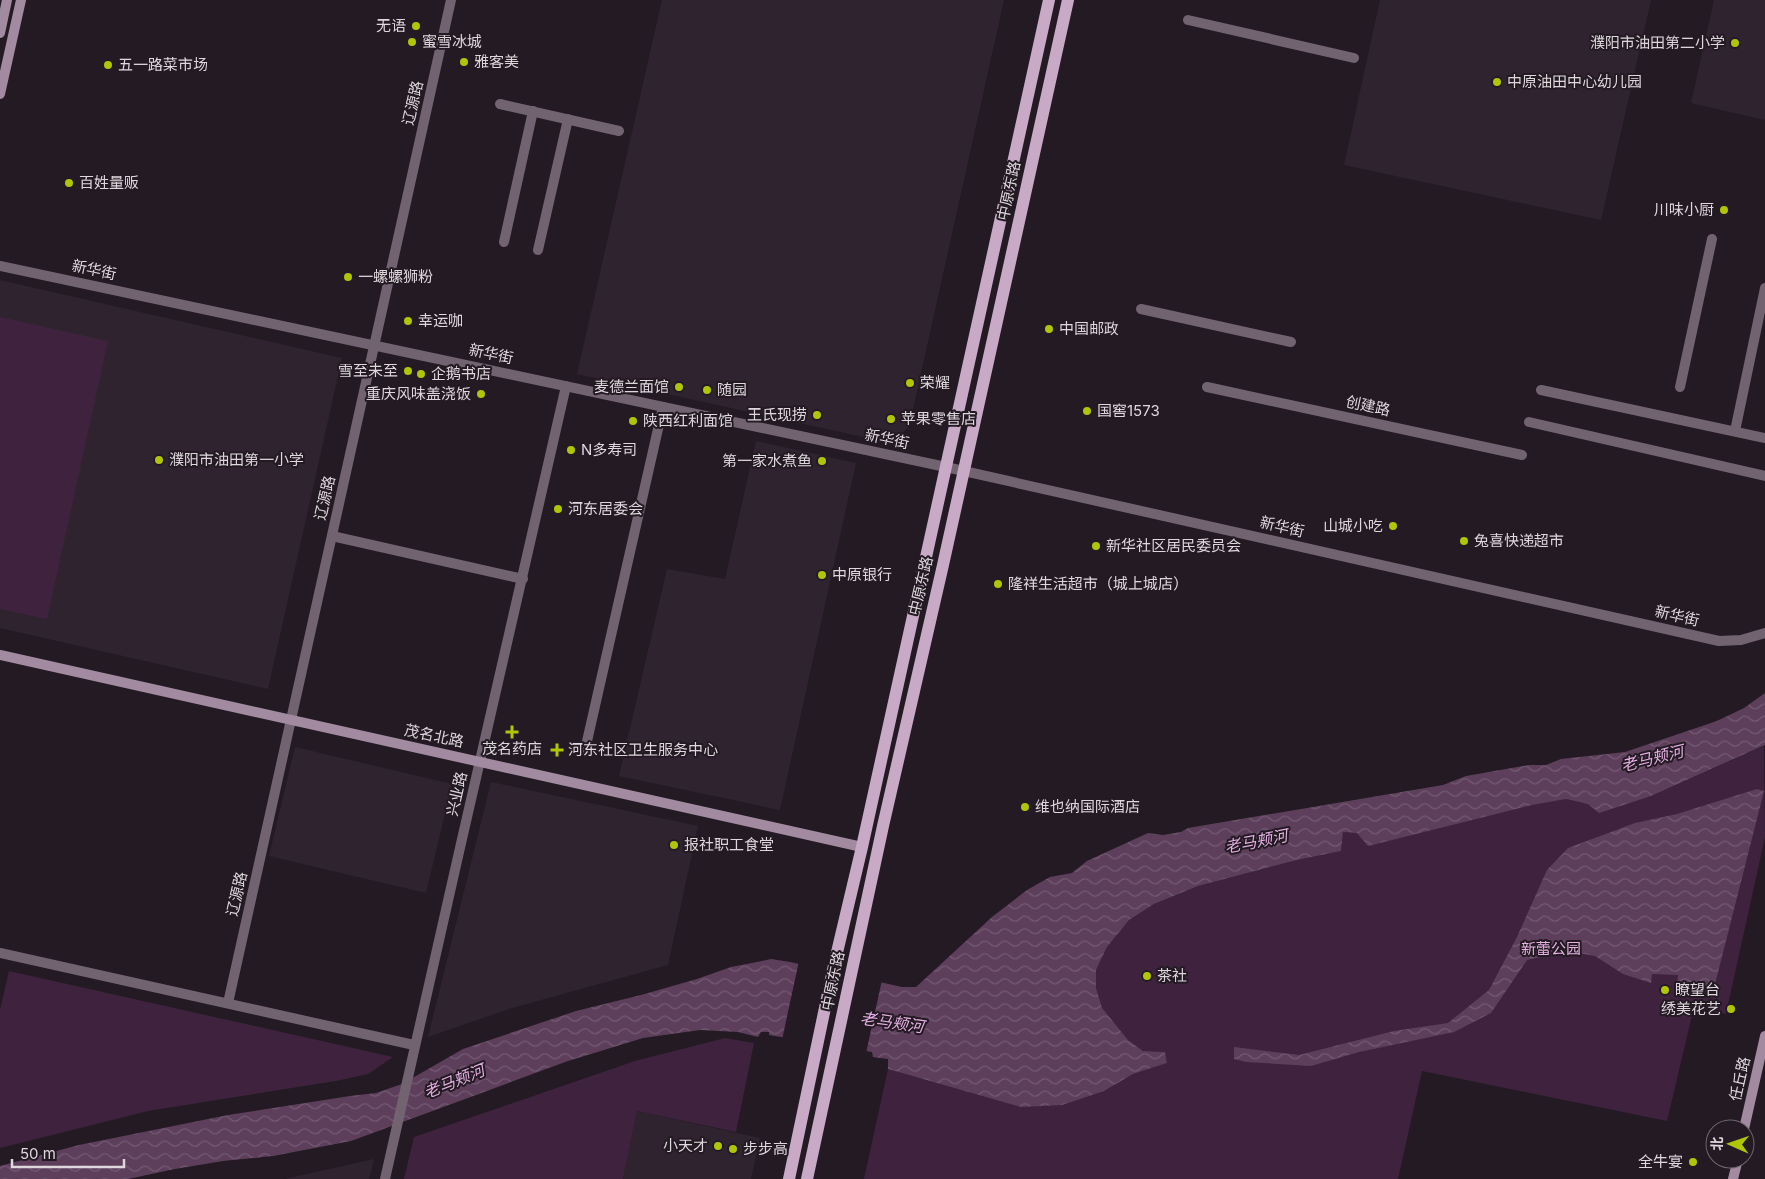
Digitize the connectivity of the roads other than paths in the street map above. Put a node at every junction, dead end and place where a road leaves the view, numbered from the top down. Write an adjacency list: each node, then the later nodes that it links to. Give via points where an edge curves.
1 (7, 0): 7 (street)
2 (21, 0): 9 (street)
3 (451, 0): 21 (street, 辽源路)
4 (1049, 0): 31 (main road, 中原东路)
5 (1068, 0): 32 (main road, 中原东路)
6 (1188, 20): 8 (street)
7 (0, 33)
8 (1354, 58)
9 (0, 94)
10 (500, 104): 11 (street)
11 (533, 111): 12 (street); 15 (street)
12 (568, 119): 13 (street); 16 (street)
13 (619, 131)
14 (1712, 239): 24 (street)
15 (504, 242)
16 (538, 250)
17 (0, 266): 21 (street, 新华街)
18 (1765, 288): 28 (street)
19 (1141, 309): 20 (street)
20 (1291, 342)
21 (374, 345): 22 (street, 新华街); 34 (street, 辽源路)
22 (566, 386): 26 (street, 新华街); 35 (street, 兴业路)
23 (1207, 386): 30 (street, 创建路)
24 (1680, 387)
25 (1541, 390): 28 (street)
26 (662, 407): 31 (street, 新华街); 39 (street)
27 (1529, 422): 33 (street)
28 (1735, 431): 29 (street)
29 (1765, 438)
30 (1522, 455)
31 (946, 467): 32 (street, 新华街); 41 (main road, 中原东路)
32 (964, 471): 36 (street, 新华街, via 1719,641 1741,640); 49 (main road, 中原东路)
33 (1765, 476)
34 (332, 536): 35 (street); 38 (street, 辽源路)
35 (523, 579): 40 (street, 兴业路)
36 (1765, 633)
37 (0, 655): 38 (street, 茂名北路)
38 (291, 720): 40 (street, 茂名北路); 43 (street, 辽源路)
39 (585, 750)
40 (480, 761): 41 (street, 茂名北路); 45 (street, 兴业路)
41 (862, 847): 48 (main road, 中原东路)
42 (0, 952): 43 (street)
43 (228, 1003): 45 (street)
44 (1765, 1036): 46 (street, 任丘路)
45 (414, 1045): 47 (street, 兴业路)
46 (1746, 1119)
47 (384, 1179)
48 (789, 1179)
49 (807, 1179)

